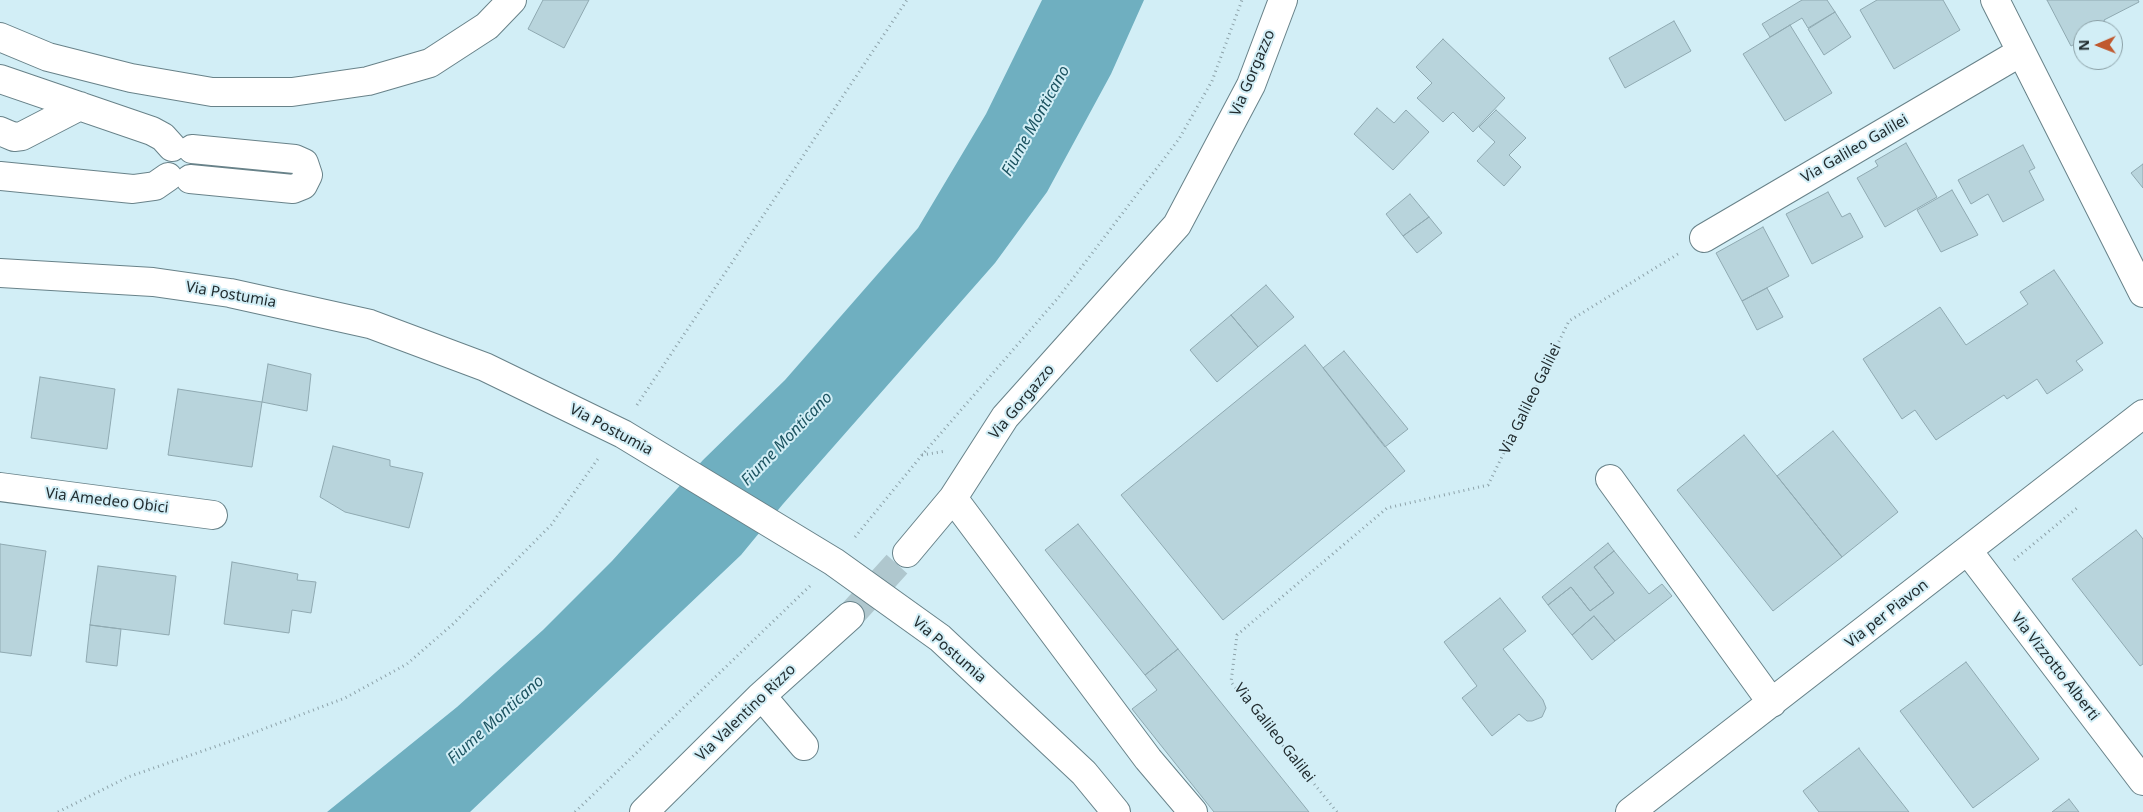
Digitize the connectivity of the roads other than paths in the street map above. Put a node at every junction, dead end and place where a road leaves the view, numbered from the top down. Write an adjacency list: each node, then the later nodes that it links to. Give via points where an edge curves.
1 (512, 0): 4 (street, via 487,26 430,63 368,80 292,92 212,92 131,78 48,57)
2 (1283, 0): 18 (street, Via Gorgazzo, via 1251,85 1177,224 1005,417)
3 (1995, 0): 5 (street)
4 (0, 37)
5 (2020, 52): 12 (street, Via Galileo Galilei); 14 (street)
6 (0, 79): 7 (street)
7 (80, 106): 8 (street, via 22,136 14,137); 9 (street, via 152,131)
8 (0, 131)
9 (182, 148): 11 (street, via 163,156 162,162 164,173); 11 (street, via 295,159 304,163 308,175 303,186 293,189)
10 (0, 176): 11 (street, via 134,189)
11 (179, 178)
12 (1704, 238)
13 (0, 273): 28 (street, Via Postumia, via 153,282 230,293 370,324 485,367 618,432 824,554 940,638 1084,773)
14 (2143, 293)
15 (2143, 414): 20 (street, Via per Piavon)
16 (1610, 479): 24 (street)
17 (0, 487): 19 (street, Via Amedeo Obici)
18 (953, 498): 21 (street); 29 (street, via 1148,759)
19 (213, 515)
20 (1968, 551): 24 (street, Via per Piavon); 26 (street, Via Vizzotto Alberti)
21 (907, 553)
22 (850, 616): 23 (street, Via Valentino Rizzo)
23 (760, 697): 25 (street); 27 (street, Via Valentino Rizzo)
24 (1772, 703): 30 (street, Via per Piavon)
25 (804, 746)
26 (2143, 781)
27 (644, 812)
28 (1116, 812)
29 (1193, 812)
30 (1630, 812)

